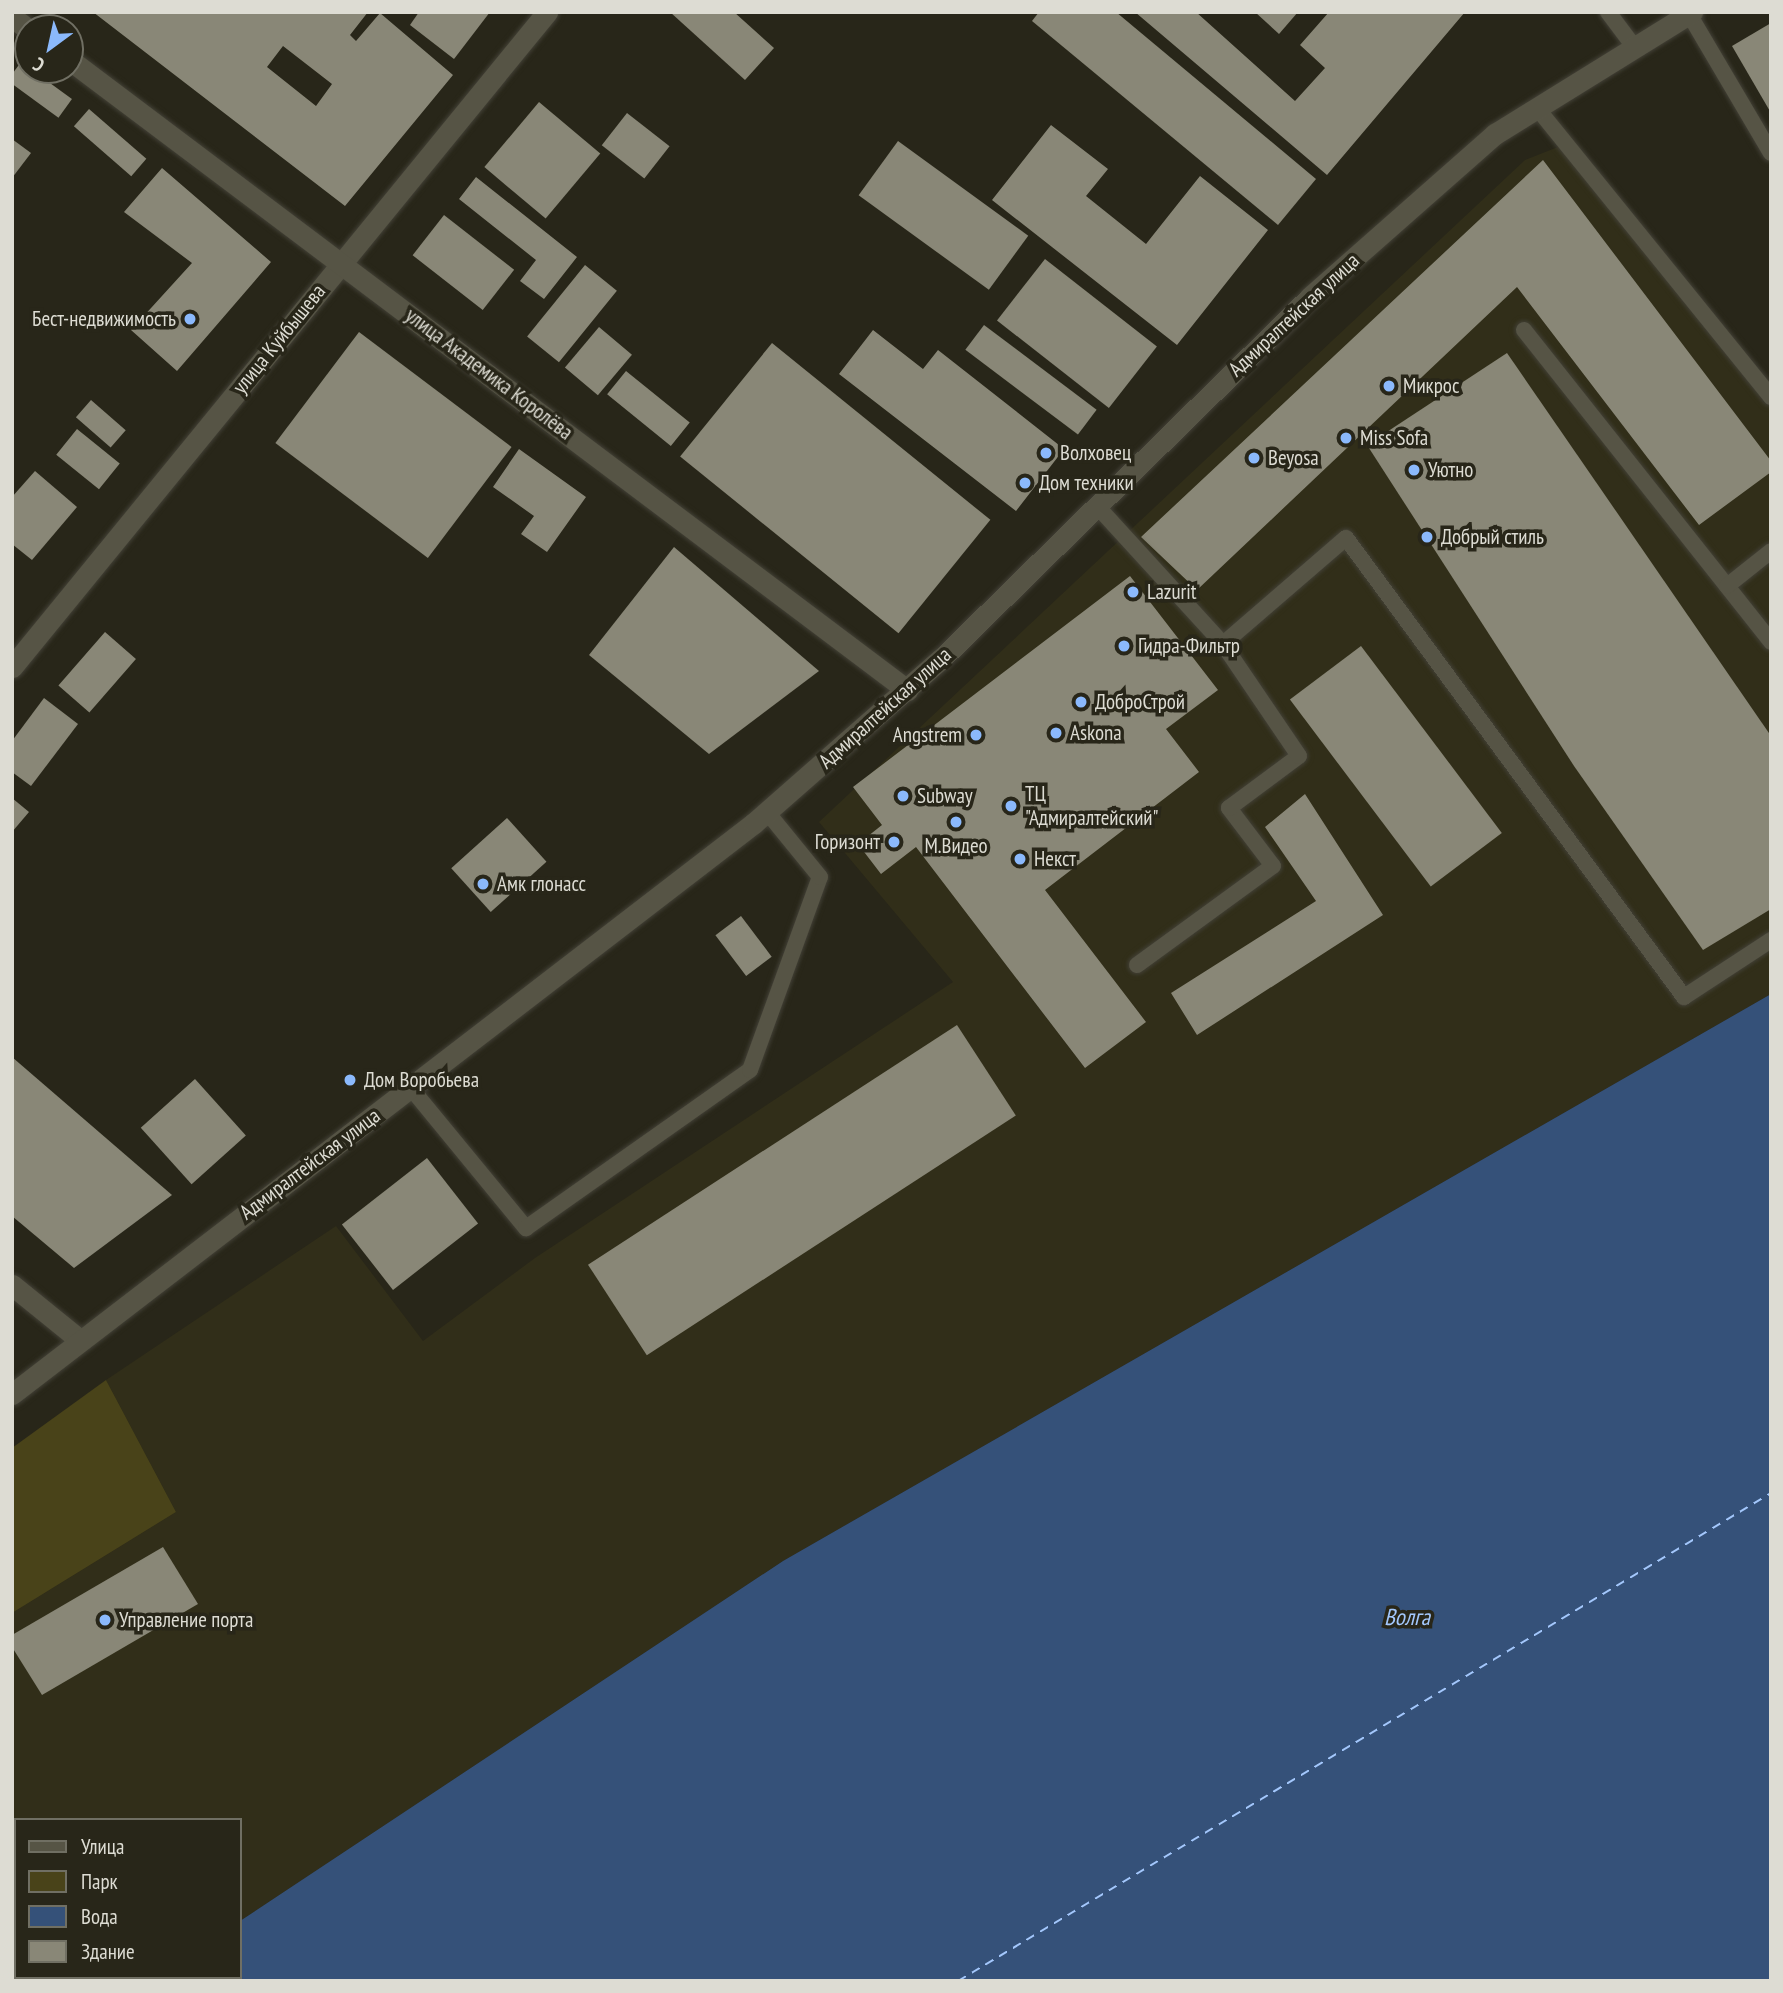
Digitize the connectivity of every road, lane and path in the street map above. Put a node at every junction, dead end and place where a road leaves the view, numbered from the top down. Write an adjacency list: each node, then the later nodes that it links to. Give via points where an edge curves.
1 (547, 12): 8 (main road, улица Куйбышева)
2 (1608, 12): 4 (lane)
3 (1691, 13): 4 (main road, Адмиралтейская улица); 7 (lane)
4 (1635, 47): 6 (main road, Адмиралтейская улица)
5 (84, 70): 8 (main road, улица Академика Королёва)
6 (1537, 108): 10 (lane); 11 (main road, Адмиралтейская улица, via 1494,134 1310,297)
7 (1771, 153)
8 (342, 262): 16 (main road, улица Куйбышева); 17 (main road, улица Академика Королёва)
9 (1524, 330): 13 (lane)
10 (1771, 397)
11 (1097, 506): 15 (lane); 17 (main road, Адмиралтейская улица)
12 (1771, 551): 13 (lane)
13 (1727, 586): 14 (lane)
14 (1771, 642)
15 (1223, 644): 19 (lane, via 1346,538 1684,997); 20 (lane, via 1299,756 1229,808 1273,866)
16 (12, 667)
17 (907, 690): 18 (main road, Адмиралтейская улица)
18 (767, 812): 21 (main road, Адмиралтейская улица); 21 (lane, via 820,877 750,1070 526,1228)
19 (1771, 940)
20 (1137, 965)
21 (410, 1087): 23 (main road, Адмиралтейская улица)
22 (12, 1285): 23 (main road)
23 (80, 1340): 24 (main road, Адмиралтейская улица)
24 (12, 1394)

